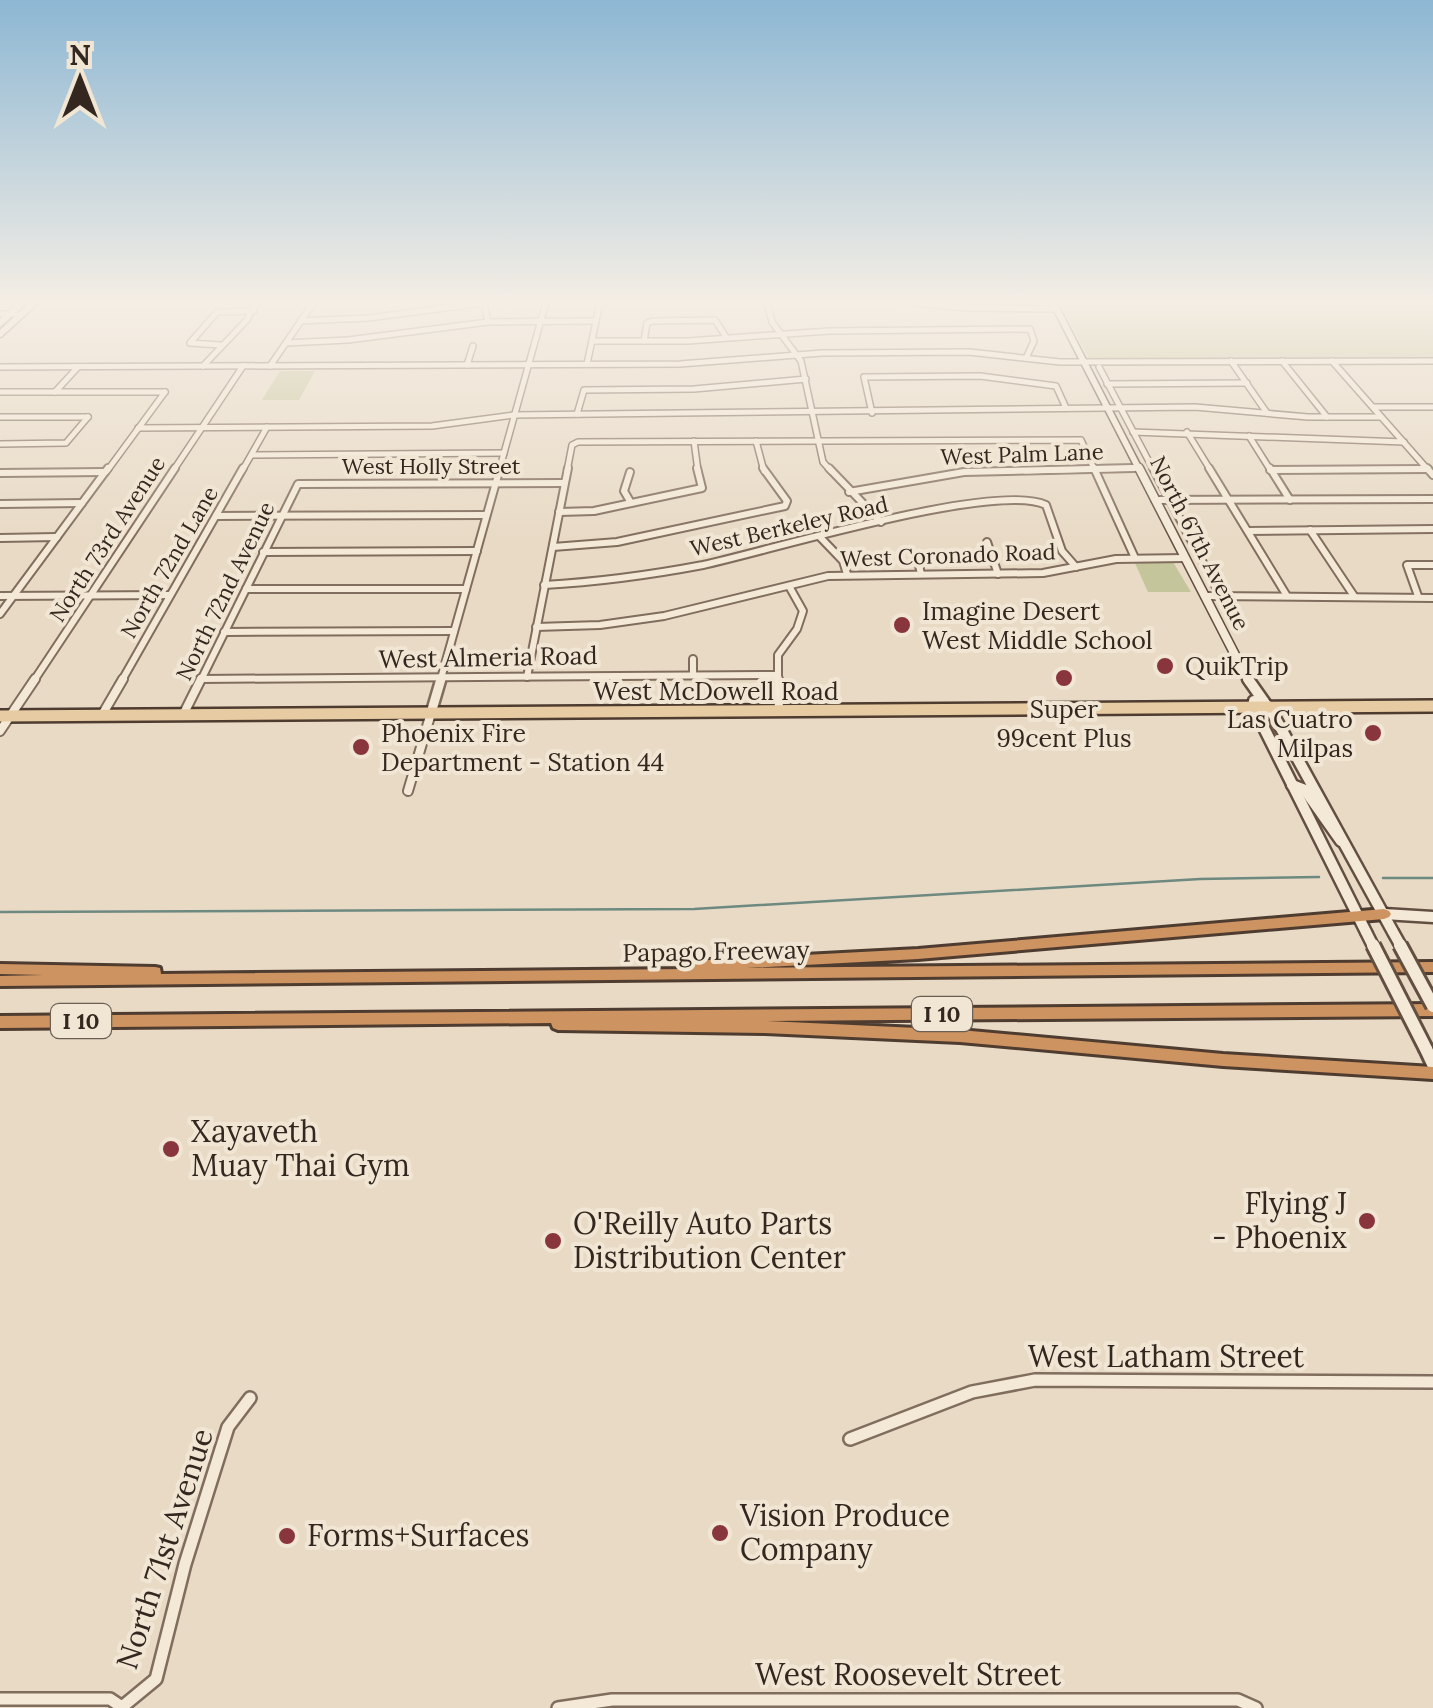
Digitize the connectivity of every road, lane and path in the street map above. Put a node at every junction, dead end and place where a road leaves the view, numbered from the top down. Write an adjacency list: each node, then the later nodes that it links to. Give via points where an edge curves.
1 (64, 382): 14 (street)
2 (232, 382): 34 (street, North 73rd Avenue)
3 (524, 382): 28 (street)
4 (785, 382): 27 (street, via 584,390)
5 (806, 382): 23 (street)
6 (865, 382): 24 (street)
7 (1023, 382): 18 (street, via 1056,386)
8 (1094, 382): 19 (main road, North 67th Avenue)
9 (1299, 382): 31 (street)
10 (1350, 382): 17 (street)
11 (1247, 383): 12 (street); 26 (street)
12 (1108, 384): 20 (street, North 67th Avenue)
13 (0, 392): 14 (street)
14 (55, 392): 33 (street, via 165,392)
15 (931, 404): 25 (street)
16 (998, 404): 22 (street)
17 (1373, 407): 21 (street); 29 (street)
18 (1066, 408): 19 (street); 22 (street)
19 (1108, 408): 20 (street); 46 (main road, North 67th Avenue)
20 (1120, 408): 26 (street); 35 (street, North 67th Avenue)
21 (1431, 409)
22 (1002, 412): 25 (street)
23 (813, 413): 24 (street); 27 (street); 40 (street)
24 (872, 413): 25 (street)
25 (934, 413)
26 (1267, 413): 31 (street)
27 (578, 414): 28 (street)
28 (514, 415): 32 (street, via 437,426); 43 (street)
29 (1381, 416): 31 (street); 41 (street)
30 (0, 417): 42 (street, via 88,417 66,443)
31 (1327, 417)
32 (267, 427): 34 (street); 44 (street, North 72nd Lane)
33 (138, 428): 34 (street); 49 (street)
34 (202, 428): 96 (street, North 73rd Avenue)
35 (1133, 432): 36 (street); 60 (street, North 67th Avenue)
36 (1187, 432): 37 (street); 61 (street)
37 (1248, 436): 41 (street); 47 (street)
38 (694, 441): 39 (street); 55 (street, via 574,443); 63 (street, via 704,486)
39 (756, 441): 40 (street); 78 (street, via 767,477 788,504 631,540)
40 (818, 441): 45 (street, via 1081,440); 57 (street, via 823,462)
41 (1404, 442): 51 (street)
42 (0, 444)
43 (504, 453): 44 (street); 54 (street)
44 (252, 455): 68 (street, North 72nd Lane)
45 (1095, 468): 46 (street, West Palm Lane); 53 (street, West Palm Lane); 82 (street)
46 (1138, 468): 59 (main road, North 67th Avenue)
47 (1270, 470): 51 (street); 62 (street)
48 (900, 471): 53 (street)
49 (105, 472): 52 (street); 65 (street)
50 (630, 472): 63 (street, via 624,490)
51 (1430, 472)
52 (0, 473)
53 (909, 479): 57 (street, West Palm Lane)
54 (496, 483): 55 (street, West Holly Street); 56 (street, West Holly Street); 67 (street)
55 (564, 483): 66 (street)
56 (298, 484): 69 (street, North 72nd Avenue)
57 (850, 492): 70 (street)
58 (1433, 499): 62 (street)
59 (1155, 500): 60 (street); 83 (main road, North 67th Avenue)
60 (1170, 500): 61 (street); 98 (street, North 67th Avenue)
61 (1228, 500): 62 (street); 73 (street)
62 (1290, 500)
63 (630, 502): 66 (street)
64 (0, 504): 65 (street)
65 (82, 504): 74 (street)
66 (559, 512): 78 (street)
67 (486, 514): 69 (street); 79 (street)
68 (216, 516): 69 (street); 93 (street, North 72nd Lane)
69 (282, 516): 80 (street, North 72nd Avenue)
70 (881, 522): 75 (street, West Berkeley Road); 85 (street, West Berkeley Road, via 964,505 1042,502)
71 (1433, 529): 72 (street)
72 (1310, 530): 73 (street); 100 (street)
73 (1247, 531): 99 (street)
74 (56, 537): 76 (street); 95 (street)
75 (820, 537): 86 (street); 89 (street, West Berkeley Road, via 624,580)
76 (0, 538)
77 (987, 542): 88 (street)
78 (552, 547): 89 (street)
79 (476, 551): 80 (street); 92 (street)
80 (263, 552): 91 (street, North 72nd Avenue)
81 (917, 557): 87 (street)
82 (1135, 558): 83 (street, West Coronado Road); 85 (street, West Coronado Road)
83 (1185, 558): 97 (main road, North 67th Avenue)
84 (1433, 565): 101 (street, via 1407,565)
85 (1076, 567): 88 (street, West Coronado Road)
86 (847, 574): 87 (street, West Coronado Road); 90 (street, West Coronado Road)
87 (921, 574): 88 (street, West Coronado Road)
88 (998, 574)
89 (544, 586): 105 (street)
90 (789, 586): 105 (street, West Coronado Road, via 647,619); 110 (street, via 802,617 778,655)
91 (246, 589): 92 (street); 107 (street, North 72nd Avenue)
92 (466, 589): 106 (street)
93 (170, 595): 96 (street); 119 (street, North 72nd Lane)
94 (0, 596): 95 (street)
95 (13, 596): 96 (street); 104 (street)
96 (90, 596): 121 (street, North 73rd Avenue)
97 (1205, 596): 98 (street); 114 (main road, North 67th Avenue)
98 (1221, 596): 99 (street); 103 (street, North 67th Avenue)
99 (1287, 596): 100 (street)
100 (1354, 596): 101 (street)
101 (1418, 596): 102 (street)
102 (1433, 598)
103 (1228, 610)
104 (0, 614)
105 (536, 627): 111 (street)
106 (454, 631): 107 (street); 112 (street)
107 (224, 632): 113 (street, North 72nd Avenue)
108 (692, 659): 109 (street)
109 (693, 674): 110 (street, West Almeria Road); 111 (street, West Almeria Road)
110 (776, 674): 117 (street)
111 (527, 677): 112 (street, West Almeria Road)
112 (441, 678): 113 (street, West Almeria Road); 118 (street)
113 (200, 679): 120 (street, North 72nd Avenue)
114 (1254, 701): 115 (main road, West McDowell Road); 117 (main road, West McDowell Road); 123 (main road, North 67th Avenue)
115 (1268, 706): 116 (main road, West McDowell Road); 125 (main road)
116 (1433, 706)
117 (779, 711): 118 (main road, West McDowell Road)
118 (431, 713): 120 (main road, West McDowell Road); 124 (street)
119 (102, 715): 120 (main road, West McDowell Road); 121 (main road, West McDowell Road)
120 (183, 715)
121 (5, 716): 122 (street, North 73rd Avenue)
122 (0, 731)
123 (1292, 784): 125 (main road, via 1304,790); 126 (main road, North 67th Avenue)
124 (408, 791)
125 (1352, 853): 127 (main road)
126 (1357, 914): 127 (highway); 131 (highway, via 918,954); 139 (main road, North 67th Avenue, bridge)
127 (1392, 914): 128 (main road); 134 (main road, bridge, via 1393,932)
128 (1433, 916)
129 (1433, 968): 131 (highway, Papago Freeway / I 10)
130 (0, 969): 132 (highway)
131 (579, 975): 132 (highway, Papago Freeway / I 10)
132 (292, 979): 133 (highway, Papago Freeway / I 10)
133 (0, 981)
134 (1433, 1008): 135 (highway, I 10)
135 (451, 1018): 136 (highway, I 10); 140 (highway, via 960,1036)
136 (162, 1020): 137 (highway, I 10); 138 (highway)
137 (0, 1022)
138 (0, 1030)
139 (1433, 1064)
140 (1433, 1074)
141 (1433, 1382): 143 (street, West Latham Street, via 1035,1380 972,1392)
142 (250, 1398): 146 (street, North 71st Avenue, via 228,1428 156,1680)
143 (850, 1439)
144 (0, 1699): 146 (street, via 110,1699)
145 (898, 1704): 147 (street, West Roosevelt Street, via 601,1700); 148 (street, West Roosevelt Street, via 1238,1700)
146 (122, 1708)
147 (558, 1708)
148 (1256, 1708)

